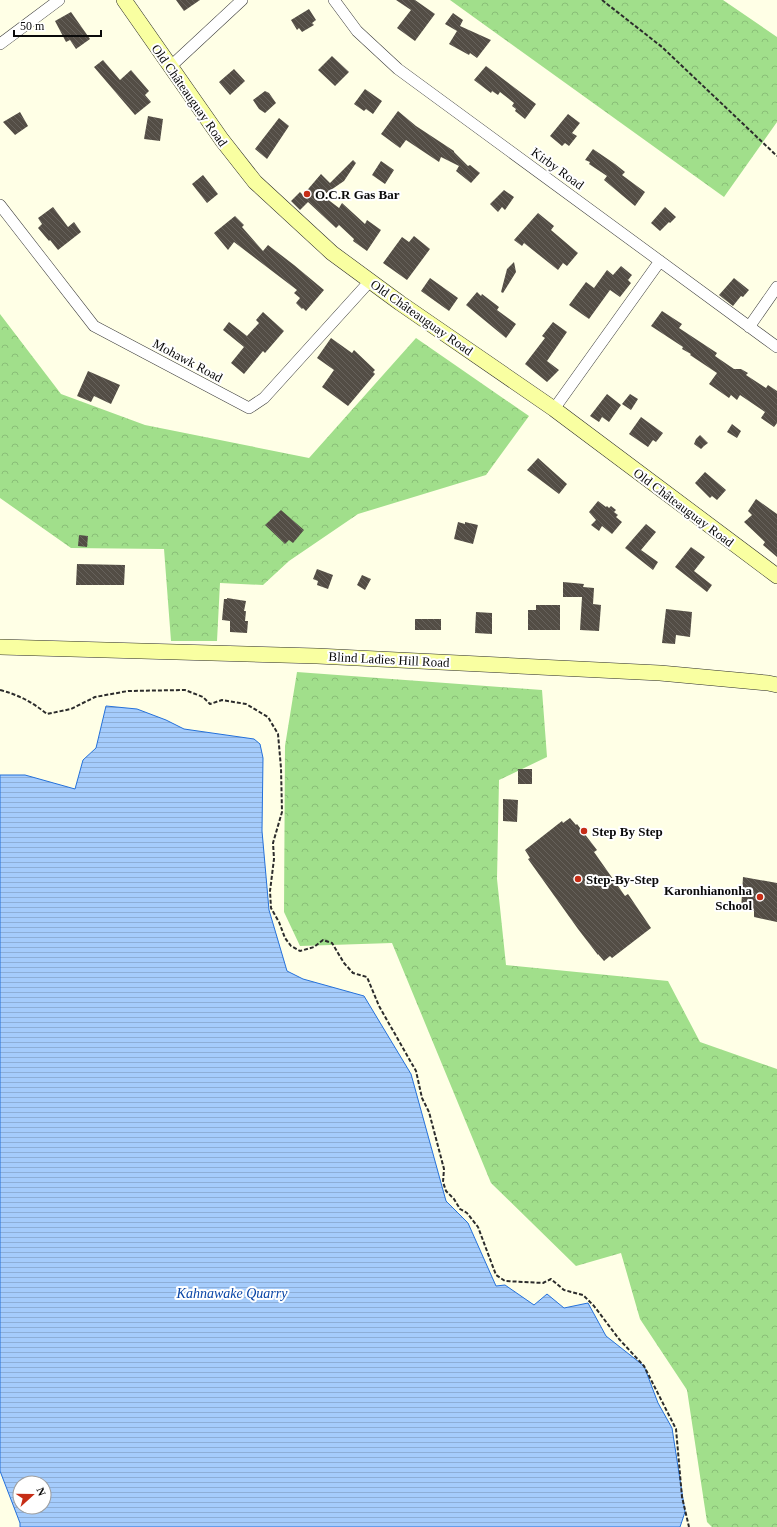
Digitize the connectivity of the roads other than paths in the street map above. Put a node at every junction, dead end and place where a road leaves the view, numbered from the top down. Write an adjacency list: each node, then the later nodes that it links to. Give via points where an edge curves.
1 (59, 0): 5 (street)
2 (124, 0): 6 (street, Old Châteauguay Road)
3 (242, 0): 6 (street)
4 (334, 0): 8 (street, Kirby Road, via 357,31 398,69)
5 (0, 44)
6 (170, 67): 9 (street, Old Châteauguay Road, via 255,182 332,253)
7 (0, 205): 9 (street, Mohawk Road, via 94,326 249,408 264,398)
8 (660, 261): 11 (street, Kirby Road); 13 (street)
9 (370, 281): 13 (street, Old Châteauguay Road)
10 (777, 287): 11 (street)
11 (749, 327): 12 (street, Kirby Road)
12 (777, 347)
13 (554, 409): 14 (street, Old Châteauguay Road)
14 (777, 576)
15 (0, 647): 16 (street, Blind Ladies Hill Road, via 317,656 637,672)
16 (777, 685)

